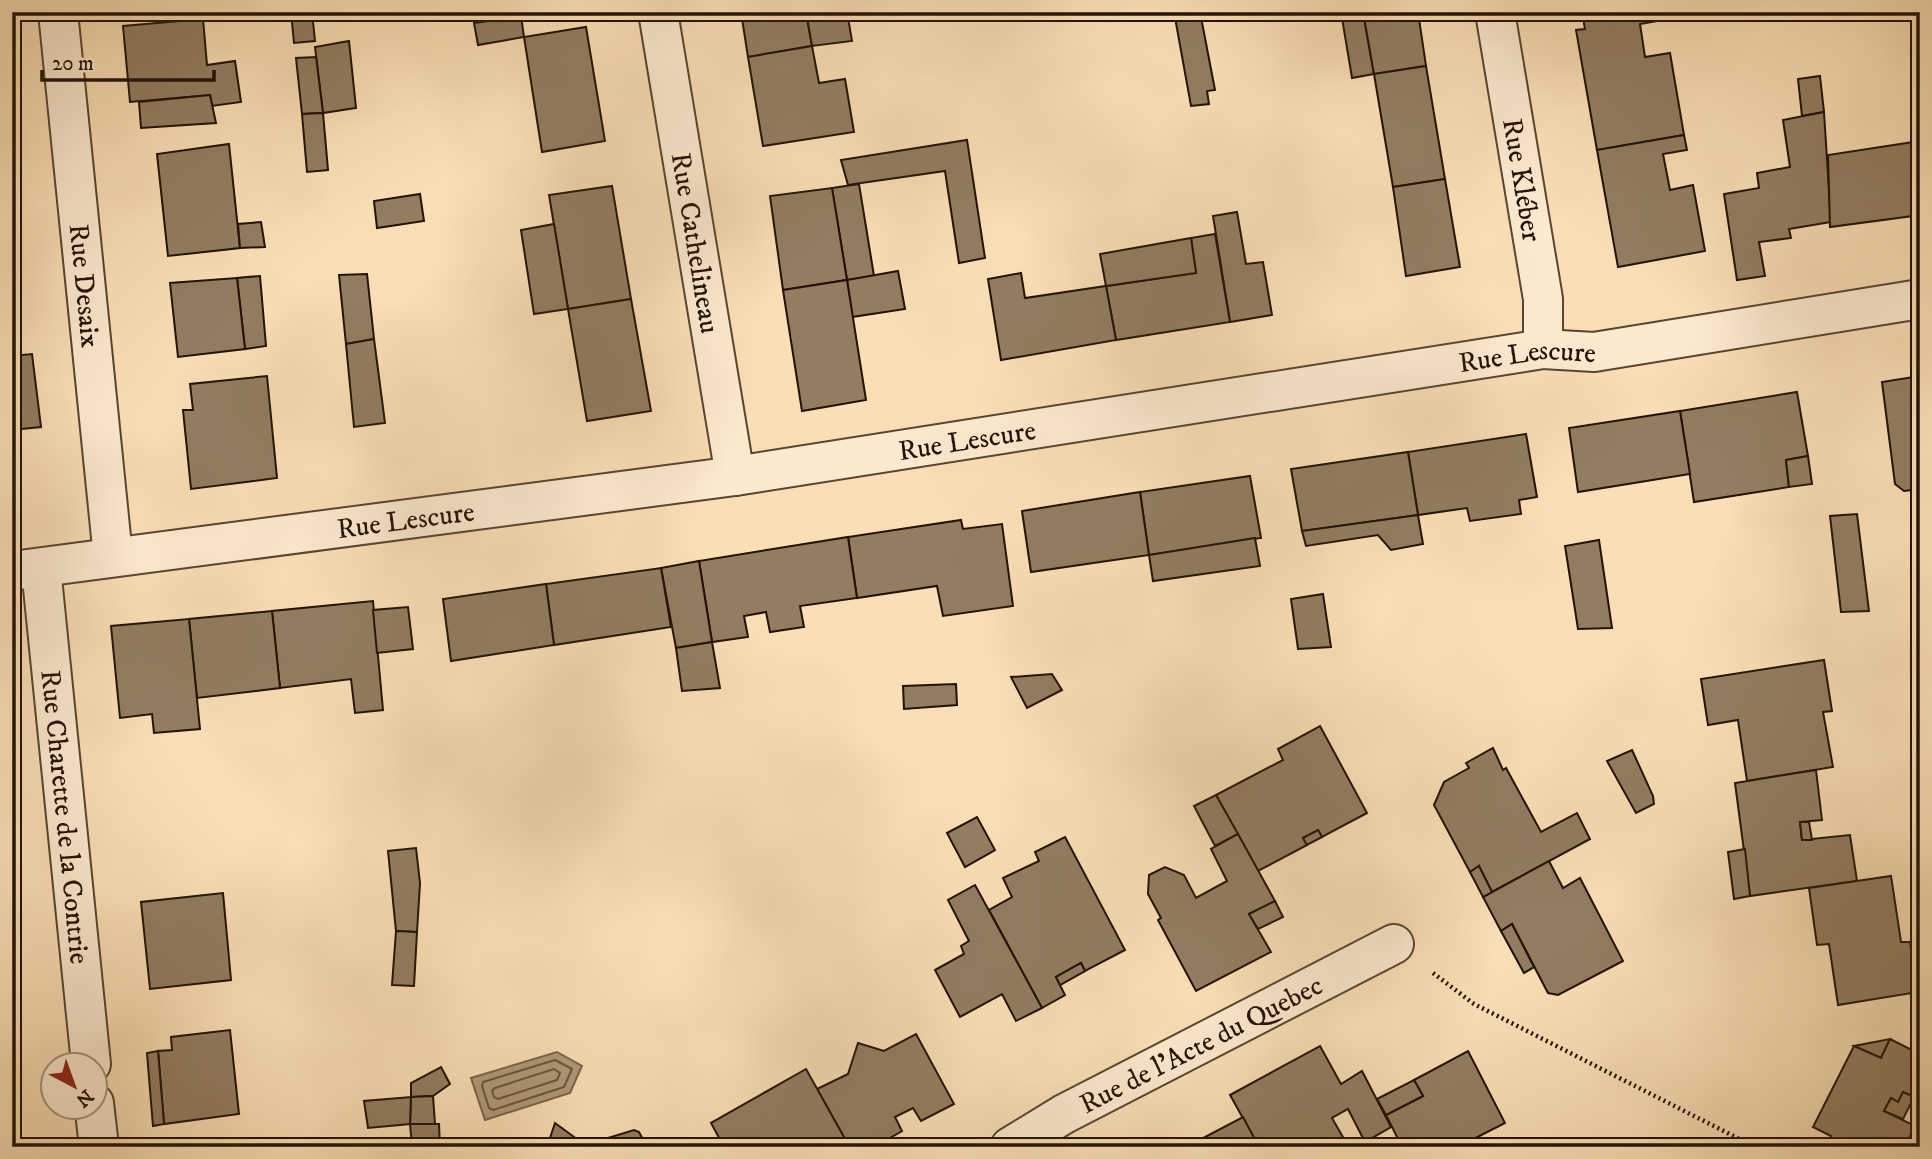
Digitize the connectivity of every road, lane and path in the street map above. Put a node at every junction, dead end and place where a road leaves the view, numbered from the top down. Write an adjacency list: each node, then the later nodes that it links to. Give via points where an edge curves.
1 (58, 12): 7 (street, Rue Desaix)
2 (658, 12): 6 (street, Rue Cathelineau)
3 (1495, 12): 5 (street, Rue Kléber, via 1544,299)
4 (1920, 299): 5 (street, Rue Lescure, via 1594,352)
5 (1543, 349): 6 (street, Rue Lescure)
6 (735, 476): 7 (street, Rue Lescure)
7 (114, 557): 8 (street, Rue Lescure)
8 (27, 569): 10 (street, Rue Charette de la Contrie)
9 (1394, 944): 13 (street, Rue de l'Acte du Quebec, via 1064,1114); 14 (path, via 1474,1004)
10 (89, 1050)
11 (96, 1120): 12 (street)
12 (99, 1147)
13 (1010, 1147)
14 (1755, 1147)

